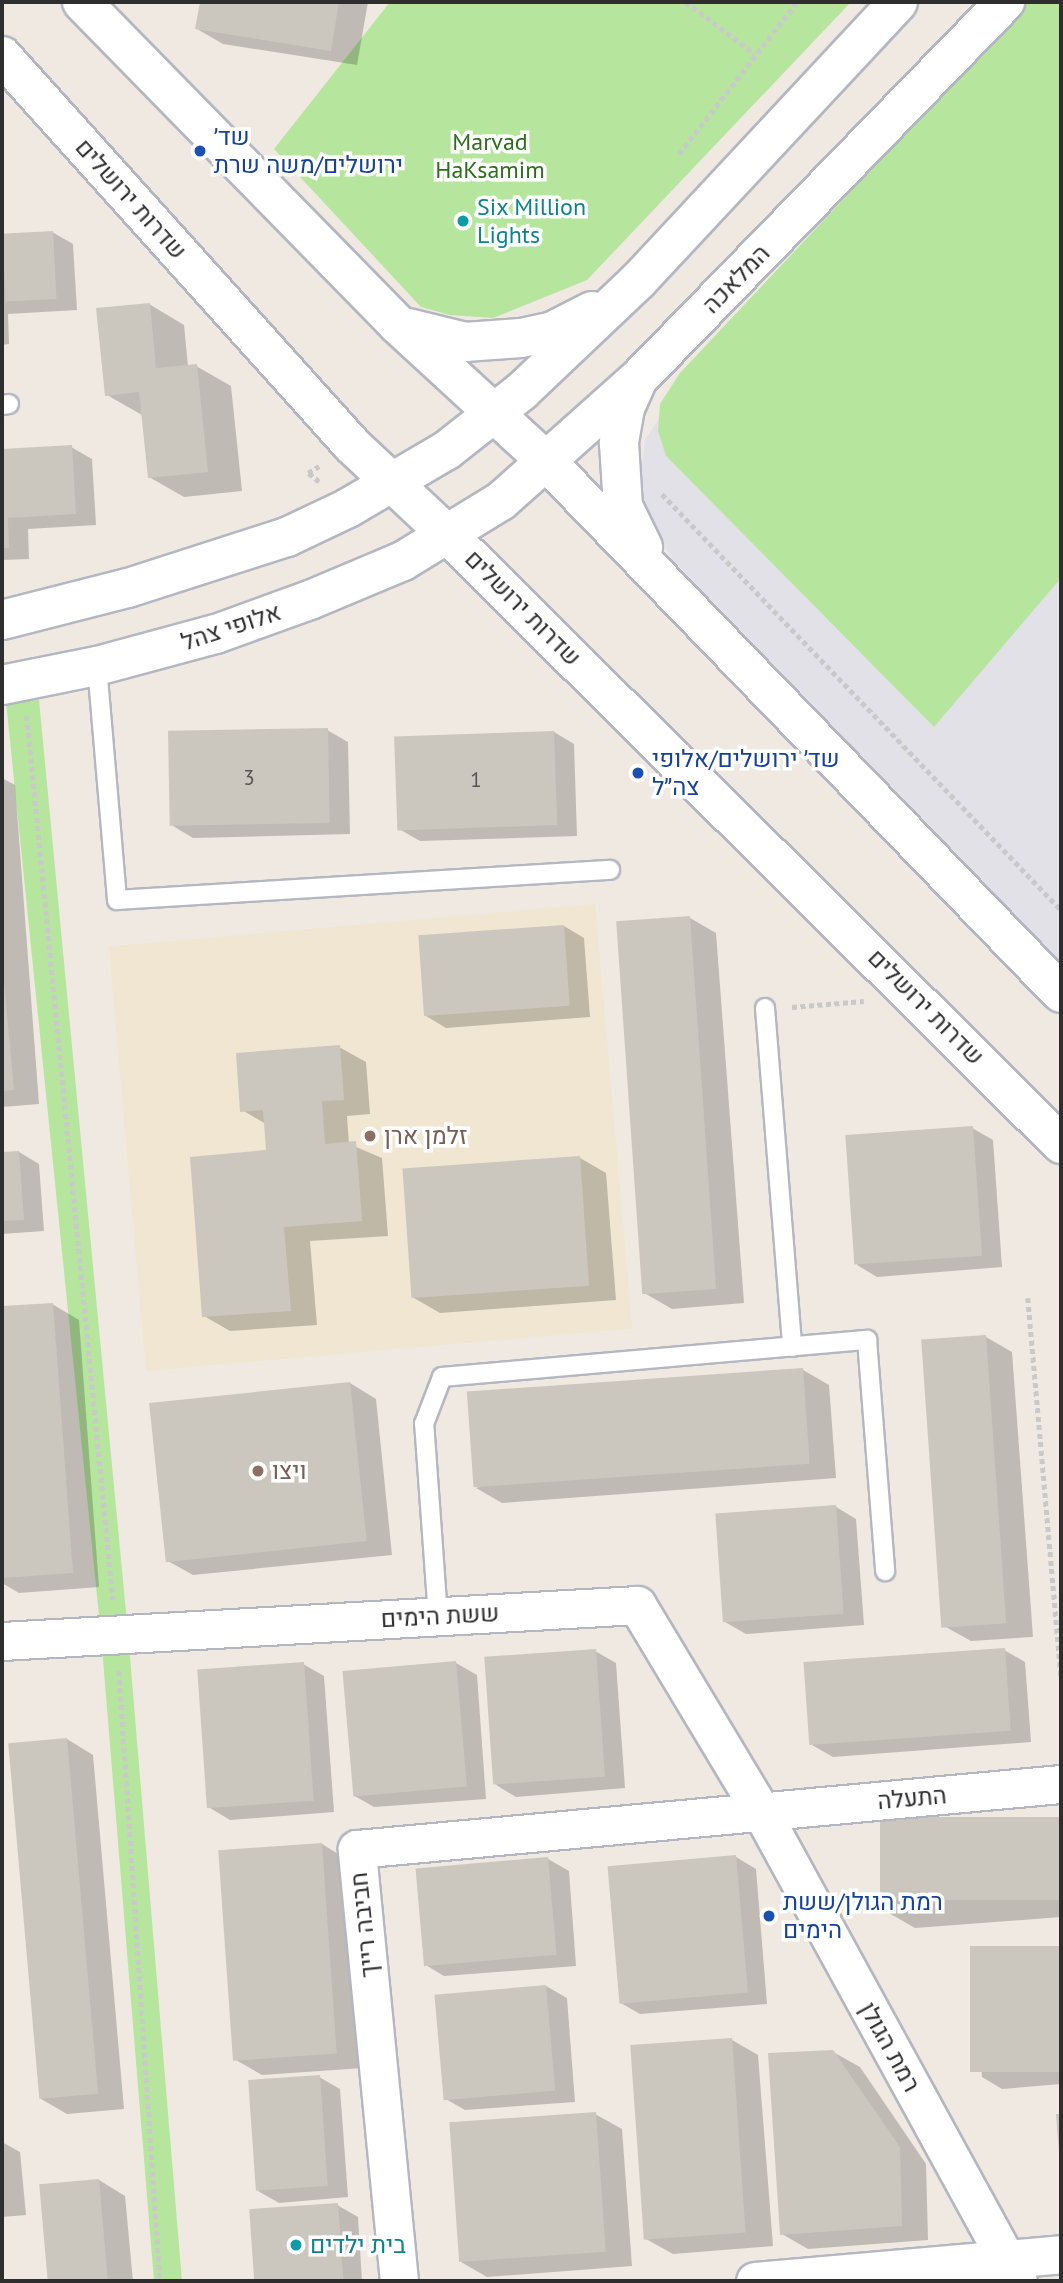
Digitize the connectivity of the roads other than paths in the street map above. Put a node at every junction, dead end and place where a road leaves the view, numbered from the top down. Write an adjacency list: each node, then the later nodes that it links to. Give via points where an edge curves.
1 (82, 2): 6 (main road)
2 (898, 2): 5 (main road)
3 (1005, 2): 7 (main road, המלאכה)
4 (2, 56): 10 (main road, שדרות ירושלים)
5 (638, 281): 6 (main road, via 553,331 521,338 465,342); 8 (main road)
6 (397, 324): 8 (main road)
7 (637, 380): 9 (main road, המלאכה); 12 (main road, via 625,408 619,443 621,473 624,506)
8 (497, 412): 9 (main road); 10 (main road)
9 (546, 461): 11 (main road, המלאכה, via 501,500); 12 (main road)
10 (393, 484): 11 (main road, שדרות ירושלים); 13 (main road, via 287,537 211,564)
11 (448, 535): 14 (main road, אלופי צהל, via 403,561 310,600 216,634); 19 (main road, שדרות ירושלים)
12 (654, 571): 17 (main road)
13 (2, 620)
14 (97, 666): 15 (main road, אלופי צהל); 16 (lane, via 117,900)
15 (13, 683)
16 (610, 870)
17 (1061, 993)
18 (765, 1009): 20 (lane)
19 (1061, 1144)
20 (792, 1347): 21 (lane, via 867,1340); 22 (lane, via 442,1377 424,1424)
21 (885, 1571)
22 (438, 1617): 23 (street, ששת הימים); 25 (street, ששת הימים, via 637,1605)
23 (2, 1641)
24 (1061, 1784): 25 (street, התעלה)
25 (762, 1813): 27 (street, רמת הגולן); 28 (street, חביבה רייך, via 356,1849)
26 (1061, 2254): 27 (street)
27 (1012, 2270): 29 (street)
28 (399, 2281)
29 (755, 2281)

